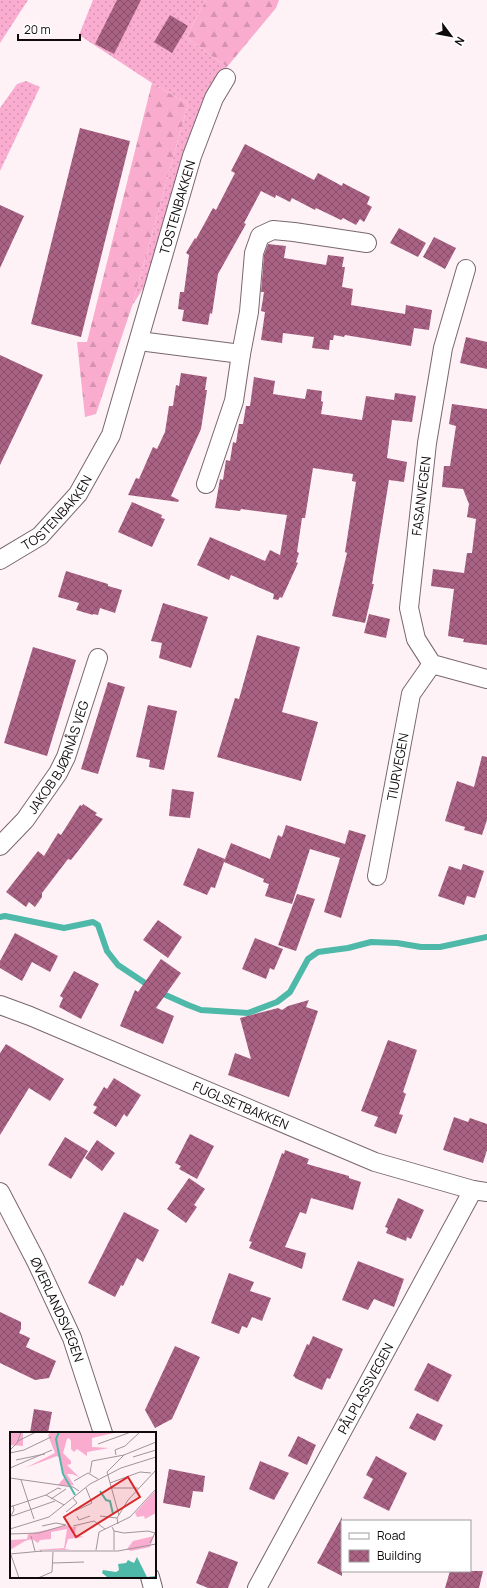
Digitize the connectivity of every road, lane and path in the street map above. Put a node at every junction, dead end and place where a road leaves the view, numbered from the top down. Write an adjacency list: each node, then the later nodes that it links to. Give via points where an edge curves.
1 (226, 78): 4 (street, TOSTENBAKKEN, via 214,98 192,156)
2 (367, 243): 5 (street, via 273,230 260,236 254,253 249,312)
3 (466, 269): 9 (street, FASANVEGEN, via 443,348 427,443 409,608 416,639)
4 (139, 341): 5 (street); 7 (street, TOSTENBAKKEN, via 111,435 78,494 40,536)
5 (241, 354): 6 (street, via 234,402)
6 (206, 484)
7 (0, 560)
8 (98, 658): 11 (street, JAKOB BJØRNÅS VEG, via 66,757 58,773 25,820)
9 (432, 664): 10 (street); 12 (street, TIURVEGEN, via 411,694)
10 (487, 679)
11 (0, 846)
12 (377, 876)
13 (0, 1005): 14 (street, FUGLSETBAKKEN, via 375,1162)
14 (480, 1191): 19 (street, PÅLPLASSVEGEN)
15 (0, 1192): 16 (street, ØVERLANDSVEGEN, via 72,1338)
16 (103, 1432)
17 (150, 1578): 18 (street)
18 (153, 1588)
19 (257, 1588)

